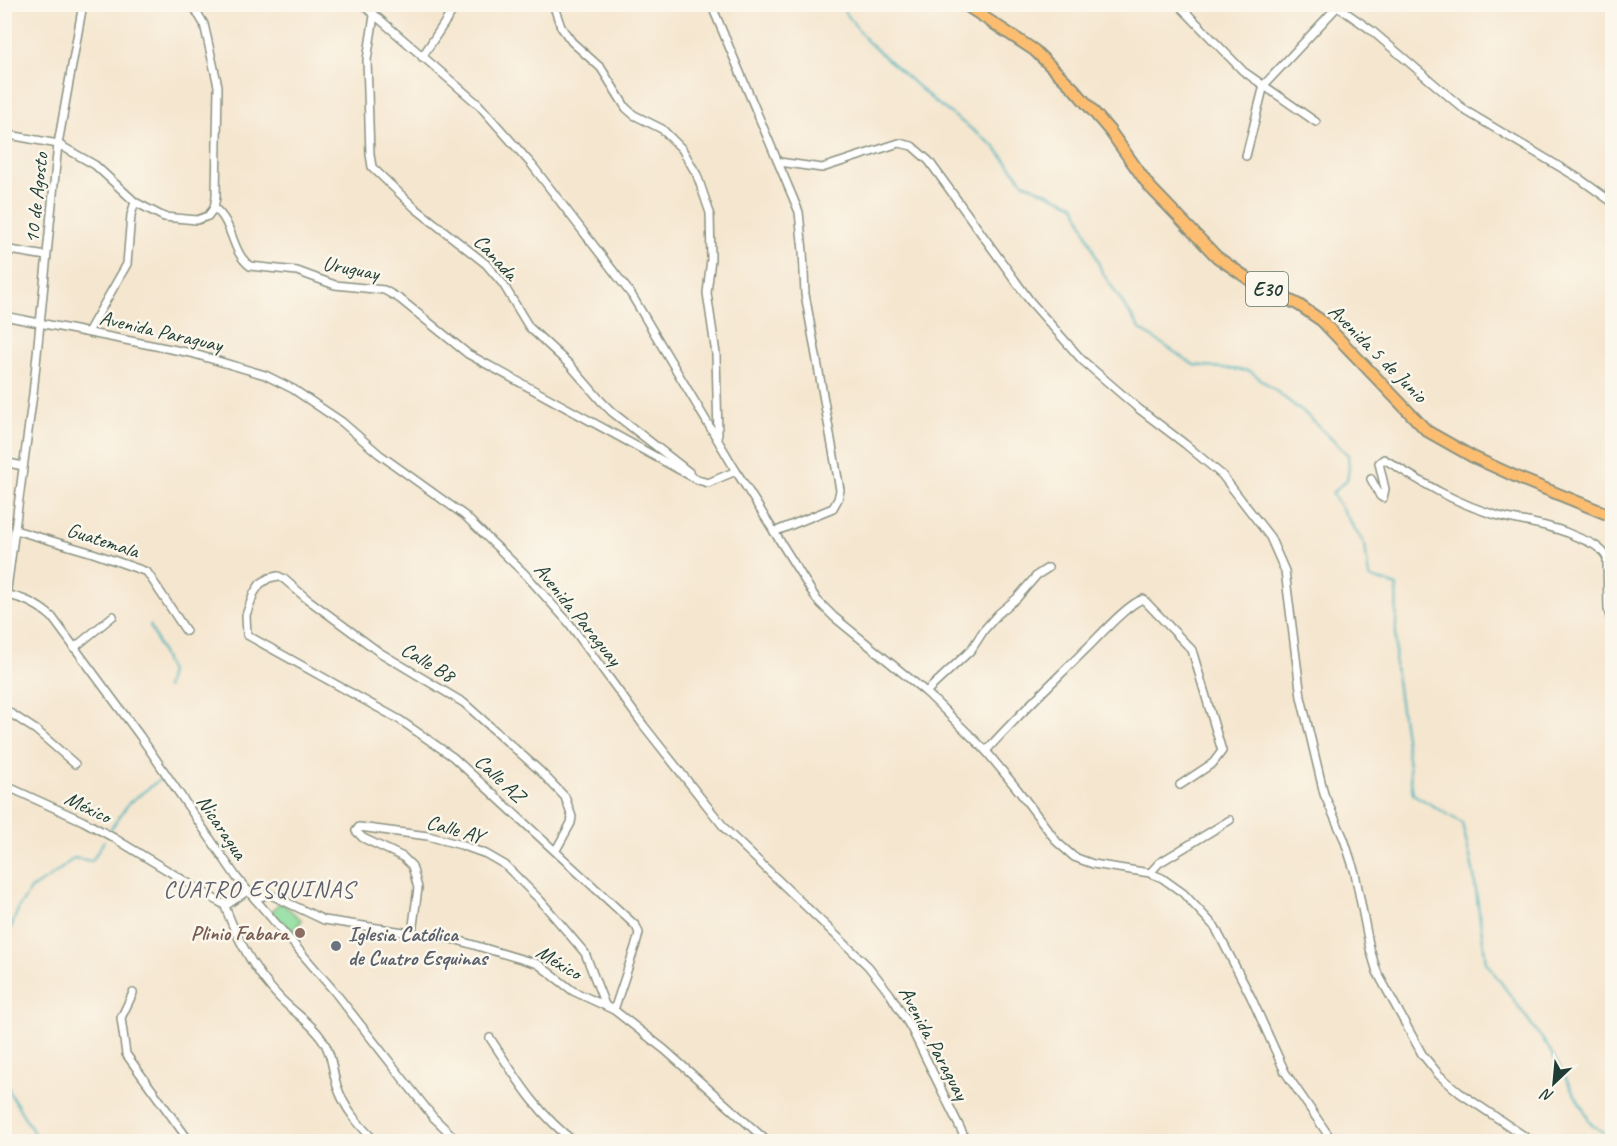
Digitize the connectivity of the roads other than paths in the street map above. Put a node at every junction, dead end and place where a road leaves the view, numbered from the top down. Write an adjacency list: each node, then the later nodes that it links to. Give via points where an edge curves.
1 (82, 4): 15 (street, 10 de Agosto)
2 (192, 4): 20 (street, via 204,24 218,86)
3 (362, 4): 10 (street)
4 (457, 4): 11 (street)
5 (552, 4): 26 (street, via 561,27 601,68 626,108 662,129 682,149 697,176 710,213 707,293 716,354)
6 (711, 4): 17 (street)
7 (964, 4): 32 (main road, Avenida 5 de Junio / E30, via 1034,50 1074,89 1149,186 1217,257 1322,321 1427,431 1492,466)
8 (1178, 4): 12 (street, via 1243,71)
9 (1336, 6): 12 (street); 19 (street, via 1371,30 1466,111)
10 (374, 16): 11 (street); 31 (street, Canada, via 368,60 372,166 415,208 486,264 529,327 612,412)
11 (422, 57): 26 (street, via 479,105 532,165 631,294)
12 (1264, 85): 13 (street); 16 (street)
13 (1316, 122)
14 (4, 134): 15 (street)
15 (58, 144): 18 (street, via 95,165); 22 (street, 10 de Agosto)
16 (1246, 156)
17 (779, 162): 34 (street, via 799,212 805,294 840,490 833,508); 67 (street, via 822,168 899,142 912,146 929,160 1030,301 1082,360 1222,475 1270,537 1285,571 1301,697 1324,794 1355,873 1377,972 1422,1054 1439,1075)
18 (135, 202): 20 (street, via 164,217 197,220 208,216); 25 (street, via 127,264)
19 (1612, 202)
20 (214, 208): 31 (street, Uruguay, via 225,218 233,244 250,267 292,270 335,285 384,290 468,354)
21 (4, 249): 22 (street)
22 (46, 256): 24 (street, 10 de Agosto)
23 (4, 316): 24 (street, Avenida Paraguay)
24 (41, 323): 25 (street, Avenida Paraguay); 28 (street, 10 de Agosto)
25 (88, 332): 65 (street, Avenida Paraguay, via 191,352 265,375 342,422 464,515 569,623 727,831 868,966 911,1028)
26 (718, 438): 29 (street)
27 (4, 462): 28 (street)
28 (23, 466): 33 (street, 10 de Agosto)
29 (736, 471): 31 (street, via 708,483); 34 (street)
30 (1371, 479): 39 (street, via 1383,498 1379,462 1384,459 1462,503 1497,516 1564,531 1596,546 1607,558)
31 (698, 480)
32 (1612, 516)
33 (15, 530): 36 (street, 10 de Agosto); 40 (street, Guatemala, via 147,572)
34 (774, 532): 43 (street, via 817,600)
35 (1047, 568): 43 (street)
36 (6, 594): 37 (street, 10 de Agosto); 42 (street, Nicaragua, via 40,606)
37 (4, 611)
38 (113, 616): 42 (street)
39 (1612, 625)
40 (186, 631)
41 (247, 635): 50 (street, Calle AZ, via 430,739); 50 (street, Calle B8, via 246,615 254,593 260,584 278,576 379,652 465,703 565,797 571,823)
42 (74, 648): 52 (street, Nicaragua)
43 (926, 692): 45 (street)
44 (4, 709): 46 (street)
45 (986, 751): 47 (street, via 1116,620 1143,599 1192,650 1222,751 1213,763); 51 (street, via 1057,842 1074,857)
46 (75, 764)
47 (1180, 785)
48 (4, 786): 54 (street, México, via 104,832)
49 (1230, 820): 51 (street, via 1159,863)
50 (556, 850): 58 (street, Calle AZ, via 639,933)
51 (1150, 873): 66 (street, via 1177,888 1215,927 1285,1072)
52 (247, 891): 53 (street, Nicaragua); 54 (street)
53 (255, 899): 55 (street, México, via 269,894 324,920); 62 (street, Nicaragua, via 434,1117)
54 (224, 904): 61 (street, via 238,940 262,978 324,1042 348,1110)
55 (412, 933): 57 (street, México, via 457,940 538,963 573,991); 57 (street, Calle AY, via 418,888 412,866 403,857 363,838 357,831 359,827 461,844 506,865 585,953)
56 (133, 993): 60 (street, via 121,1018 126,1054)
57 (605, 1005): 58 (street, México)
58 (614, 1010): 64 (street, México)
59 (490, 1038): 63 (street, via 530,1099 556,1128)
60 (190, 1142)
61 (376, 1142)
62 (459, 1142)
63 (575, 1142)
64 (768, 1142)
65 (967, 1142)
66 (1333, 1142)
67 (1533, 1142)

